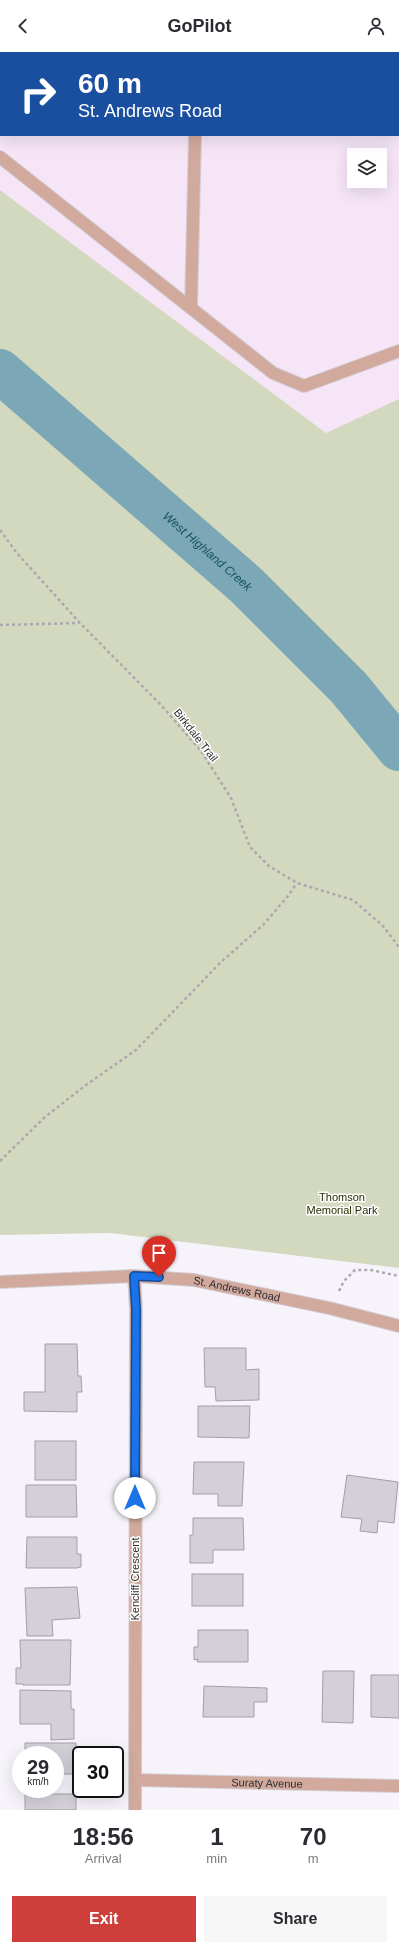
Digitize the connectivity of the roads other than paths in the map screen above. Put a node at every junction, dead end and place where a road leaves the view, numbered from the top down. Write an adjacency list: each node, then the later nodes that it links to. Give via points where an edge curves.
1 (195, 136): 3 (street)
2 (0, 157): 3 (street)
3 (191, 308): 4 (street, via 274,373 304,386)
4 (399, 351)
5 (134, 1276): 6 (street, St. Andrews Road); 7 (street, St. Andrews Road, via 194,1280 329,1308); 8 (street, Kencliff Crescent)
6 (0, 1282)
7 (399, 1326)
8 (134, 1780): 9 (street, Suraty Avenue); 10 (street, Kencliff Crescent)
9 (399, 1786)
10 (135, 1810)

